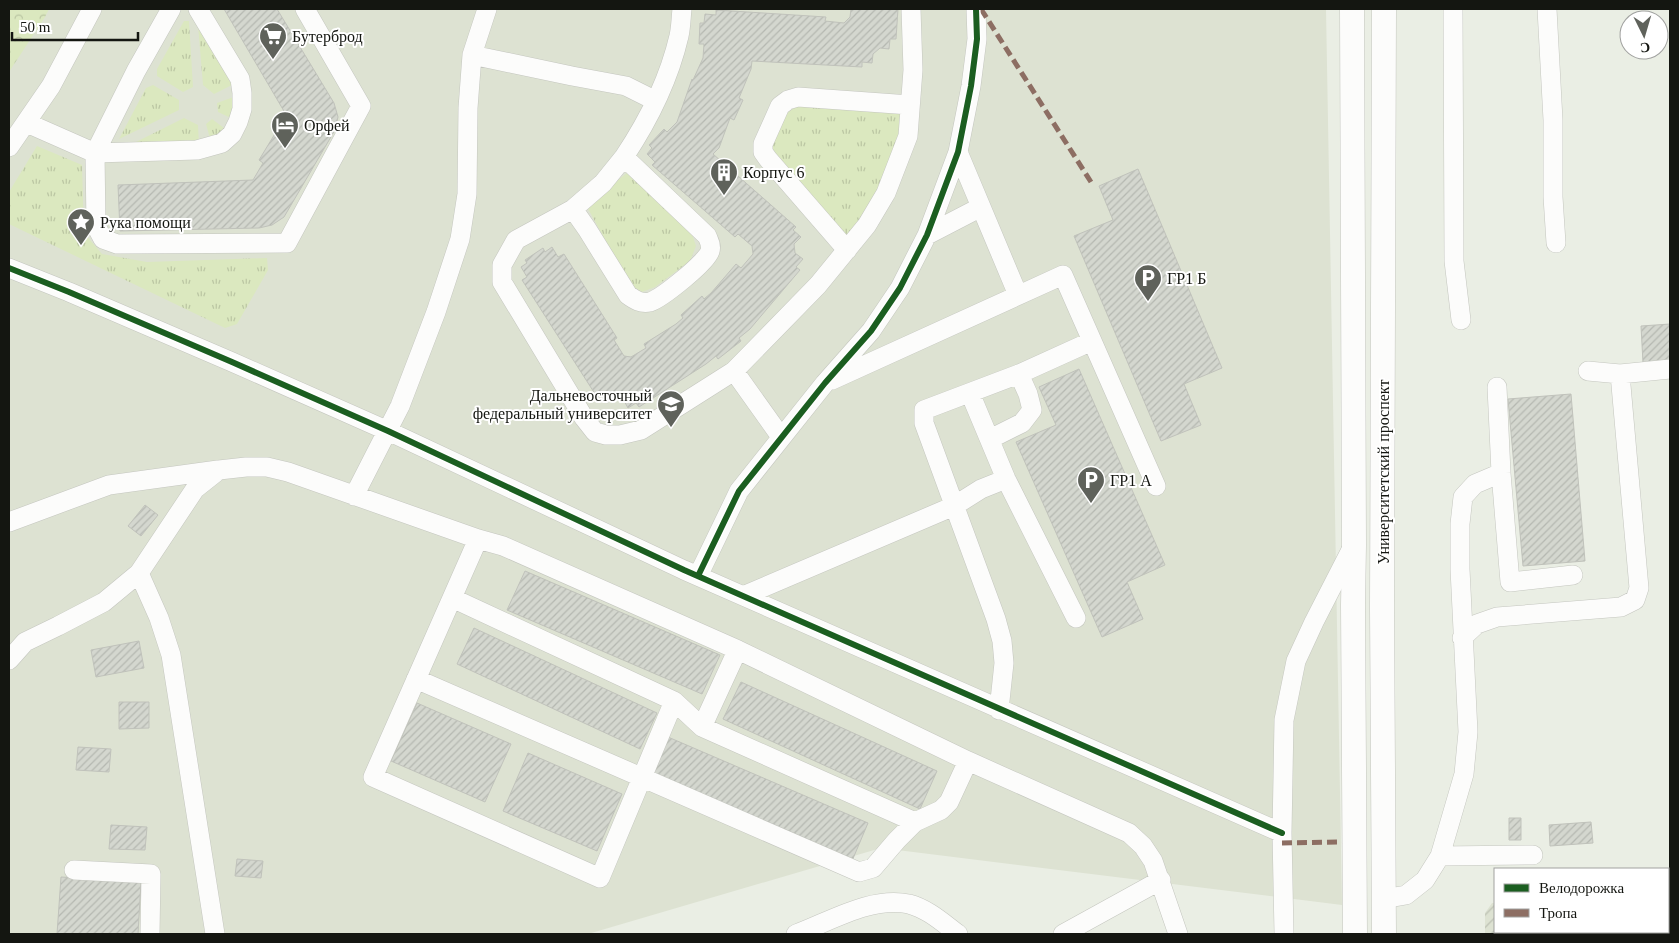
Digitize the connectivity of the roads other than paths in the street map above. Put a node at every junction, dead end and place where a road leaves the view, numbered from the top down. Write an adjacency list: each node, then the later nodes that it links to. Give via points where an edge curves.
1 (92, 9): 16 (street, via 51,86)
2 (171, 9): 19 (street)
3 (198, 9): 19 (street, via 240,79 242,109 232,134 222,143 197,150)
4 (304, 9): 19 (street, via 361,106 287,243 116,244 102,239 96,226)
5 (487, 9): 13 (street)
6 (682, 9): 14 (street, via 679,35)
7 (912, 9): 15 (street, via 914,70)
8 (976, 9): 18 (street, via 977,38 971,86)
9 (1352, 9): 50 (main road, Университетский проспект)
10 (1384, 9): 49 (main road, Университетский проспект)
11 (1453, 9): 28 (street, via 1454,261)
12 (1547, 9): 24 (street)
13 (472, 55): 14 (street, via 626,86); 38 (street, via 467,194 460,239 436,312)
14 (656, 101): 20 (street)
15 (910, 105): 25 (street, via 908,136 886,193); 25 (street, via 798,97 780,106 763,144 768,160)
16 (26, 123): 17 (street); 19 (street)
17 (9, 148)
18 (958, 152): 21 (street); 23 (street)
19 (95, 153)
20 (624, 157): 22 (street, via 603,183); 22 (street, via 707,236 711,244 704,262 661,296 649,302 638,302 628,295)
21 (981, 207): 23 (street); 27 (street)
22 (572, 209): 31 (street, via 516,240 502,265 502,282 595,432 620,435 641,430)
23 (926, 235): 35 (street, via 900,288 871,332)
24 (1556, 243)
25 (847, 250): 31 (street, via 818,285)
26 (9, 268): 38 (street)
27 (1018, 295): 29 (street, via 1063,275); 35 (street)
28 (1462, 320)
29 (1092, 341): 33 (street); 44 (street)
30 (1670, 369): 34 (street)
31 (734, 371): 39 (street)
32 (1588, 371): 34 (street)
33 (1019, 374): 37 (street); 40 (street, via 1032,410 1022,423)
34 (1620, 374): 57 (street, via 1639,588 1635,600 1621,606 1497,617 1477,624)
35 (825, 383): 39 (street)
36 (1497, 387): 42 (street)
37 (970, 393): 40 (street); 46 (street, via 924,410 924,423)
38 (388, 431): 45 (street); 53 (street)
39 (781, 437): 53 (street, via 739,491)
40 (990, 439): 43 (street)
41 (219, 470): 45 (street, via 267,467); 47 (street, via 109,485); 51 (street, via 195,489)
42 (1501, 473): 52 (street, via 1510,582); 57 (street, via 1475,484 1462,498)
43 (1006, 478): 46 (street); 56 (street)
44 (1156, 486)
45 (354, 496): 48 (street)
46 (954, 506): 54 (street); 62 (street, via 1002,641 1004,663)
47 (9, 522)
48 (478, 540): 55 (street); 58 (street, via 503,546)
49 (1383, 544): 50 (main road); 72 (main road, Университетский проспект)
50 (1354, 545): 67 (street, via 1296,661 1284,720); 80 (main road, Университетский проспект)
51 (139, 573): 59 (street, via 104,602 25,642); 74 (street, via 171,656)
52 (1573, 575)
53 (698, 576): 54 (street)
54 (743, 596): 62 (street)
55 (452, 598): 60 (street); 61 (street)
56 (1076, 618)
57 (1462, 638): 69 (street, via 1468,732 1464,774)
58 (737, 651): 63 (street); 64 (street)
59 (9, 660)
60 (416, 679): 65 (street); 65 (street, via 373,777 600,878)
61 (674, 701): 63 (street); 65 (street)
62 (999, 710): 67 (street)
63 (702, 727): 66 (street)
64 (968, 761): 66 (street, via 949,802 941,810); 71 (street, via 1130,833 1153,861)
65 (641, 778): 66 (street, via 859,872 873,868)
66 (915, 822)
67 (1282, 833): 79 (street)
68 (1533, 855): 69 (street)
69 (1440, 856): 72 (street, via 1425,880 1406,895)
70 (74, 870): 73 (street, via 151,874)
71 (1161, 880): 77 (street); 78 (street)
72 (1383, 899): 81 (main road, Университетский проспект)
73 (150, 934)
74 (215, 934)
75 (796, 934): 76 (street, via 865,907 889,903 910,904 931,914)
76 (958, 934)
77 (1063, 934)
78 (1178, 934)
79 (1284, 934)
80 (1355, 934)
81 (1384, 934)

